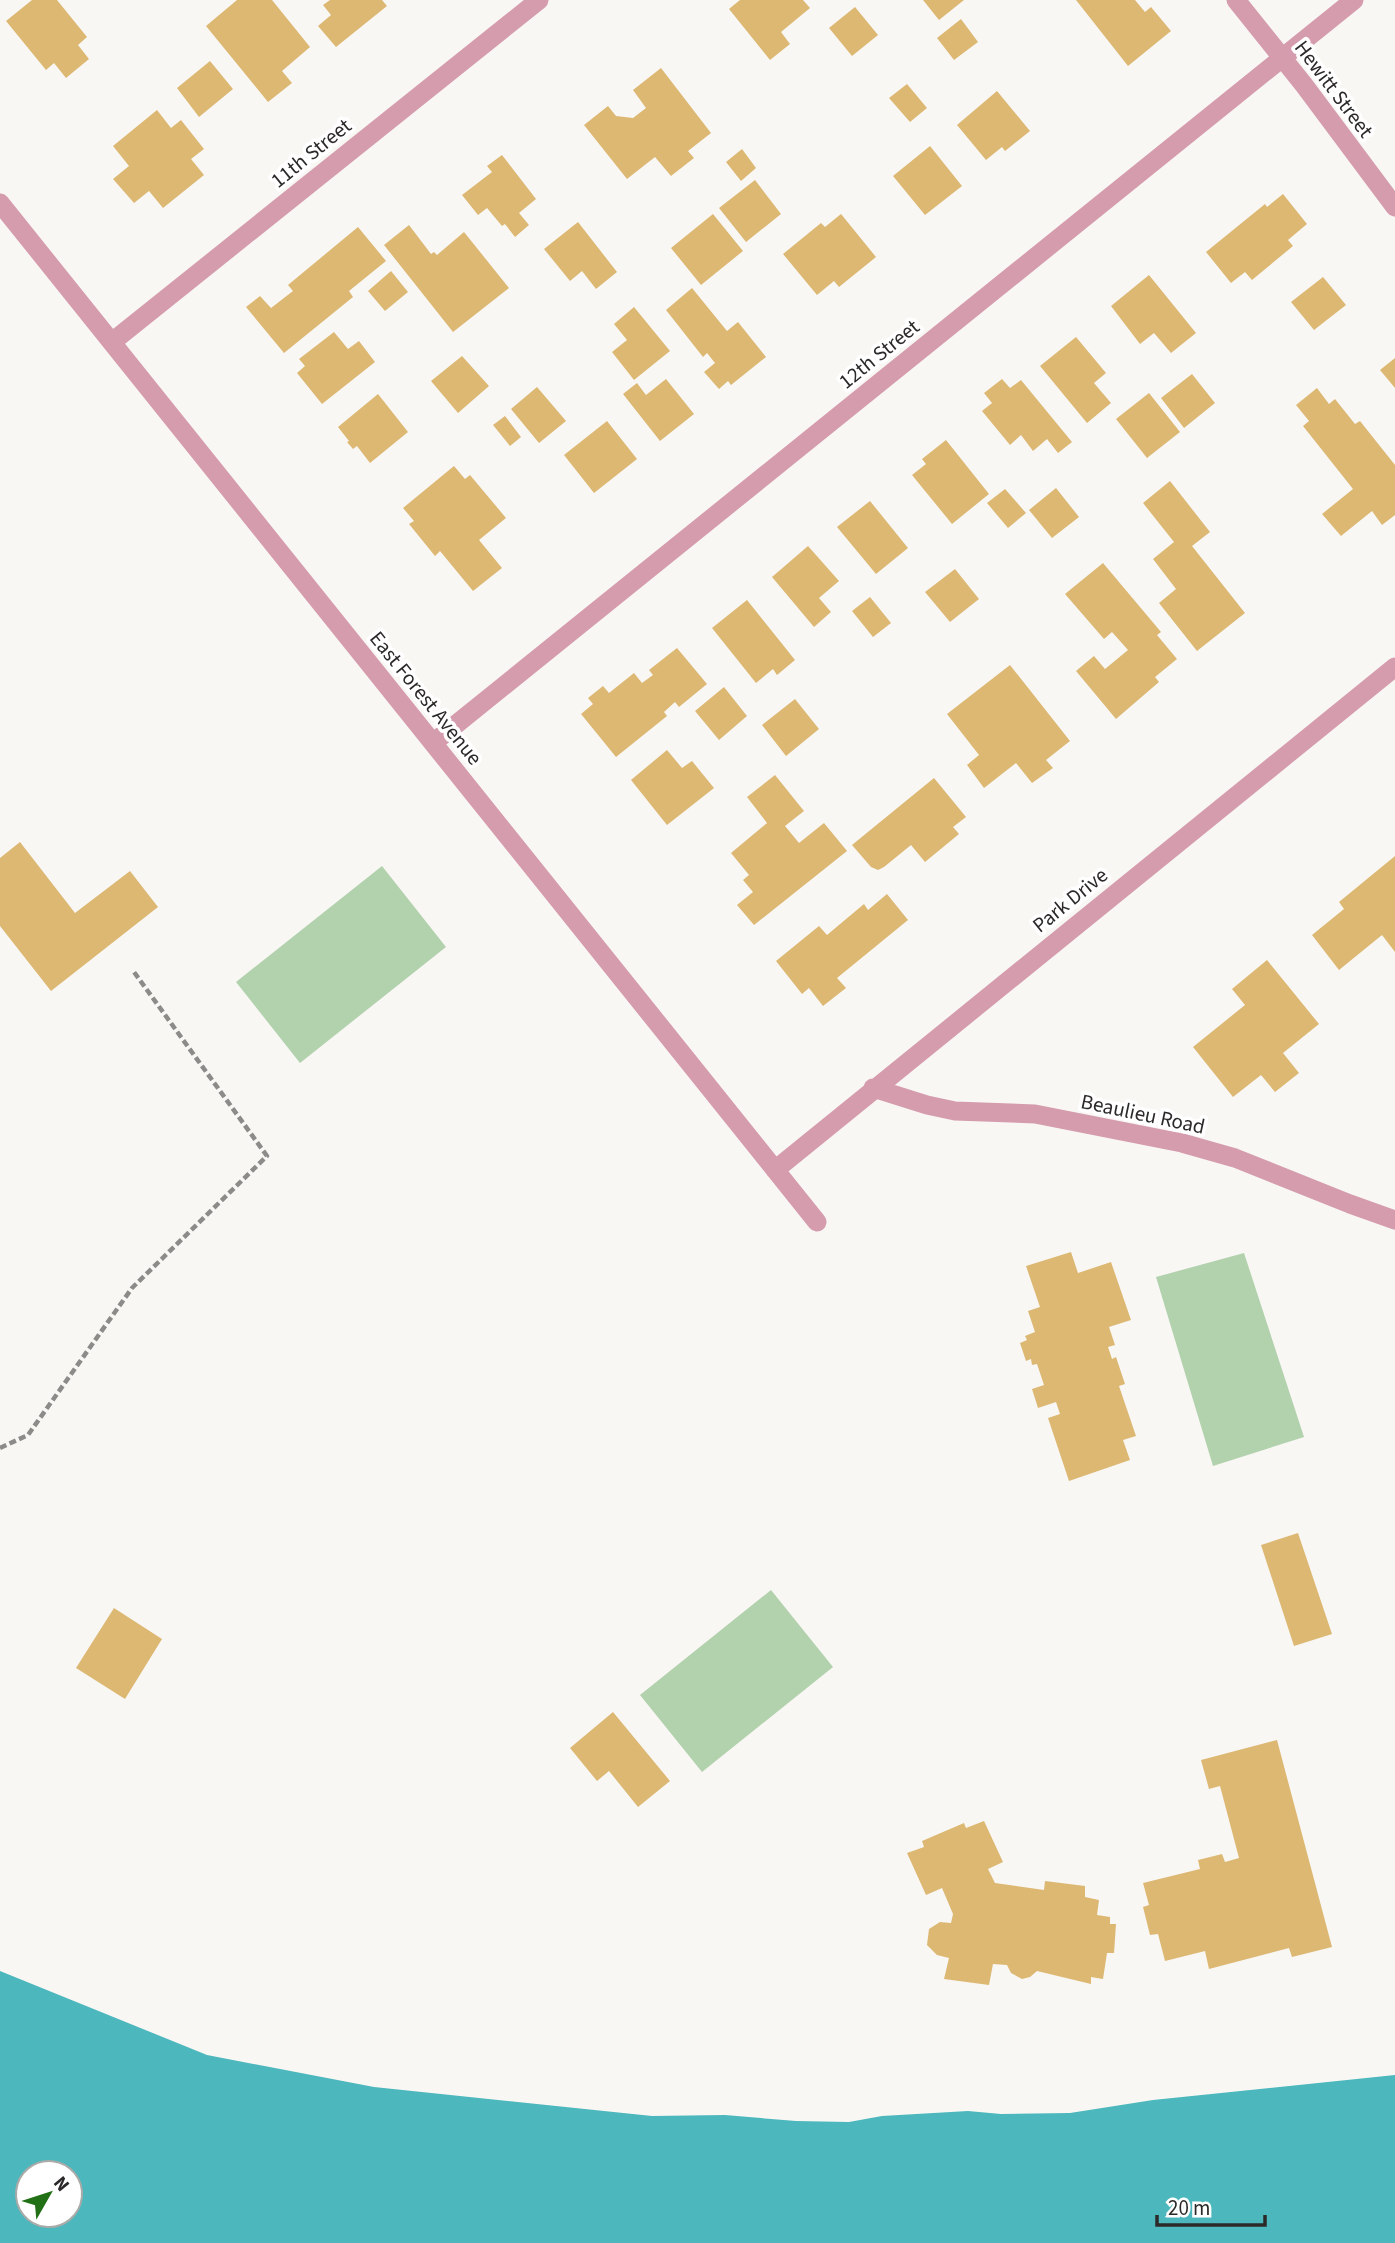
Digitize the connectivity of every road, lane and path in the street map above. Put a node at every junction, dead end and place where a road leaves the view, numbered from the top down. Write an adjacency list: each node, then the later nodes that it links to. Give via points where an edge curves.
1 (539, 0): 7 (street, 11th Street)
2 (1236, 0): 4 (street, Hewitt Street)
3 (1354, 0): 4 (street, 12th Street)
4 (1282, 58): 6 (street, Hewitt Street); 9 (street, 12th Street)
5 (0, 204): 7 (street, East Forest Avenue)
6 (1395, 207)
7 (112, 342): 9 (street, East Forest Avenue)
8 (1395, 667): 11 (street, Park Drive)
9 (433, 743): 12 (street, East Forest Avenue)
10 (134, 972): 15 (path, via 267,1156 132,1288 29,1435)
11 (873, 1088): 12 (street, Park Drive); 13 (street, Beaulieu Road, via 955,1111 1035,1114 1182,1143 1235,1158)
12 (775, 1170): 14 (street, East Forest Avenue)
13 (1395, 1220)
14 (817, 1222)
15 (0, 1448)

